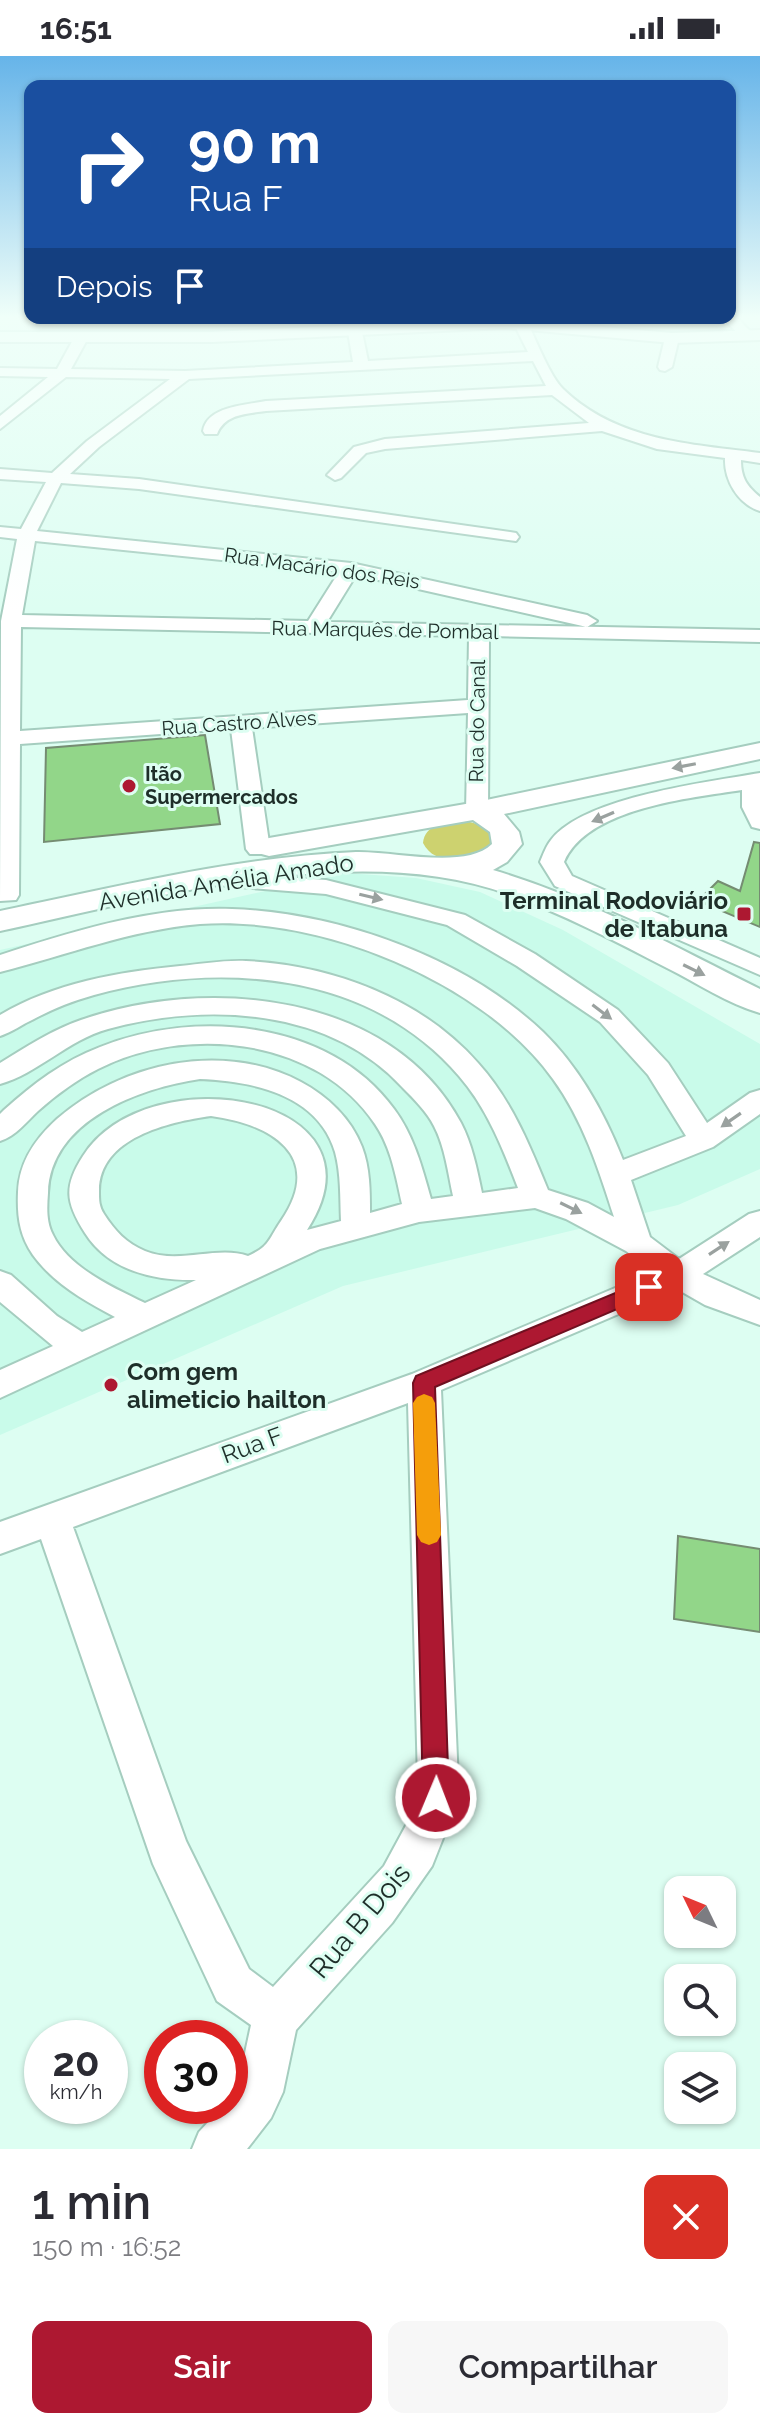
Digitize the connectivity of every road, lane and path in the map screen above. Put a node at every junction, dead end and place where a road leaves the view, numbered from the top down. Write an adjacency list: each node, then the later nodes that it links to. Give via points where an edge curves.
1 (131, 416): 6 (street)
2 (225, 416): 5 (street)
3 (589, 416): 4 (street)
4 (603, 426): 7 (street, via 634,439); 10 (street, via 385,444 360,450)
5 (211, 431)
6 (93, 444): 11 (street); 12 (street)
7 (733, 454): 8 (street); 13 (street, via 732,475)
8 (760, 458)
9 (0, 474): 11 (street)
10 (335, 475)
11 (56, 478): 12 (street); 15 (street)
12 (139, 484): 16 (street)
13 (759, 504)
14 (0, 532): 15 (street, Rua Macário dos Reis)
15 (27, 534): 17 (street, Rua Macário dos Reis); 18 (street)
16 (510, 537)
17 (351, 568): 19 (street); 21 (street, Rua Macário dos Reis)
18 (11, 621): 19 (street, Rua Marquês de Pombal); 25 (street)
19 (313, 628): 20 (street, Rua Marquês de Pombal)
20 (479, 631): 21 (street, Rua Marquês de Pombal); 23 (street, Rua do Canal)
21 (638, 633): 22 (street, Rua Marquês de Pombal)
22 (760, 636)
23 (478, 706): 24 (street, Rua Castro Alves); 28 (street, Rua do Canal)
24 (241, 723): 25 (street, Rua Castro Alves); 31 (street)
25 (4, 740): 34 (street)
26 (760, 751): 28 (main road, Avenida Amélia Amado, one-way to 28)
27 (757, 780): 30 (street, via 751,799); 36 (street, one-way to 36, via 643,802 596,819 558,846 552,862 563,881)
28 (477, 811): 29 (main road, Avenida Amélia Amado); 32 (main road, via 507,835 502,853 477,865)
29 (422, 819): 31 (main road, Avenida Amélia Amado); 32 (main road, via 409,837 411,846)
30 (760, 822)
31 (258, 849): 34 (main road, Avenida Amélia Amado)
32 (436, 866): 33 (main road, Avenida Amélia Amado, via 341,860); 37 (main road, Avenida Amélia Amado, one-way to 37, via 502,883 586,916)
33 (211, 879): 34 (main road, Avenida Amélia Amado); 42 (street, one-way to 42, via 326,887 456,920 609,1016 658,1069)
34 (2, 904)
35 (0, 964): 43 (street, via 145,925 231,916 315,928 383,947 470,989 529,1035 561,1070)
36 (760, 967)
37 (760, 1002)
38 (0, 1027): 44 (street, via 75,992 157,975 247,969 333,982 418,1024 465,1066 489,1095 513,1139)
39 (0, 1075): 45 (street, via 65,1036 163,1009 268,1009 328,1025 381,1050 418,1084 448,1125)
40 (760, 1100): 42 (street, one-way to 42)
41 (0, 1131): 46 (street, via 35,1095 127,1047 172,1039 254,1039 307,1053 366,1094 400,1143)
42 (703, 1140): 43 (street)
43 (617, 1174): 49 (street)
44 (536, 1197): 45 (street); 49 (street, one-way to 49, via 559,1202)
45 (470, 1204): 46 (street)
46 (419, 1211): 48 (street)
47 (760, 1222): 51 (street, Rua F, one-way to 47)
48 (356, 1226): 50 (street); 54 (street, via 351,1154 338,1127 313,1100 284,1083 207,1069 129,1084 79,1111 51,1143 35,1169 31,1215 43,1246 72,1274)
49 (637, 1243): 51 (street)
50 (266, 1260): 50 (street, via 304,1212 313,1180 304,1150 280,1125 225,1106 183,1107 124,1129 88,1170 88,1218 110,1245 147,1264 169,1268); 54 (street)
51 (678, 1275): 53 (street); 57 (street, Rua F)
52 (0, 1283): 55 (street)
53 (760, 1313)
54 (143, 1317): 55 (street)
55 (81, 1348): 56 (street)
56 (7, 1371)
57 (424, 1383): 58 (street, Rua F); 60 (street, Rua B Dois, via 438,1781 434,1814 399,1882)
58 (52, 1518): 59 (street, Rua F); 60 (street, via 168,1849 233,1985)
59 (0, 1538)
60 (277, 2017): 61 (street, Rua B Dois, via 256,2101)
61 (216, 2149)

